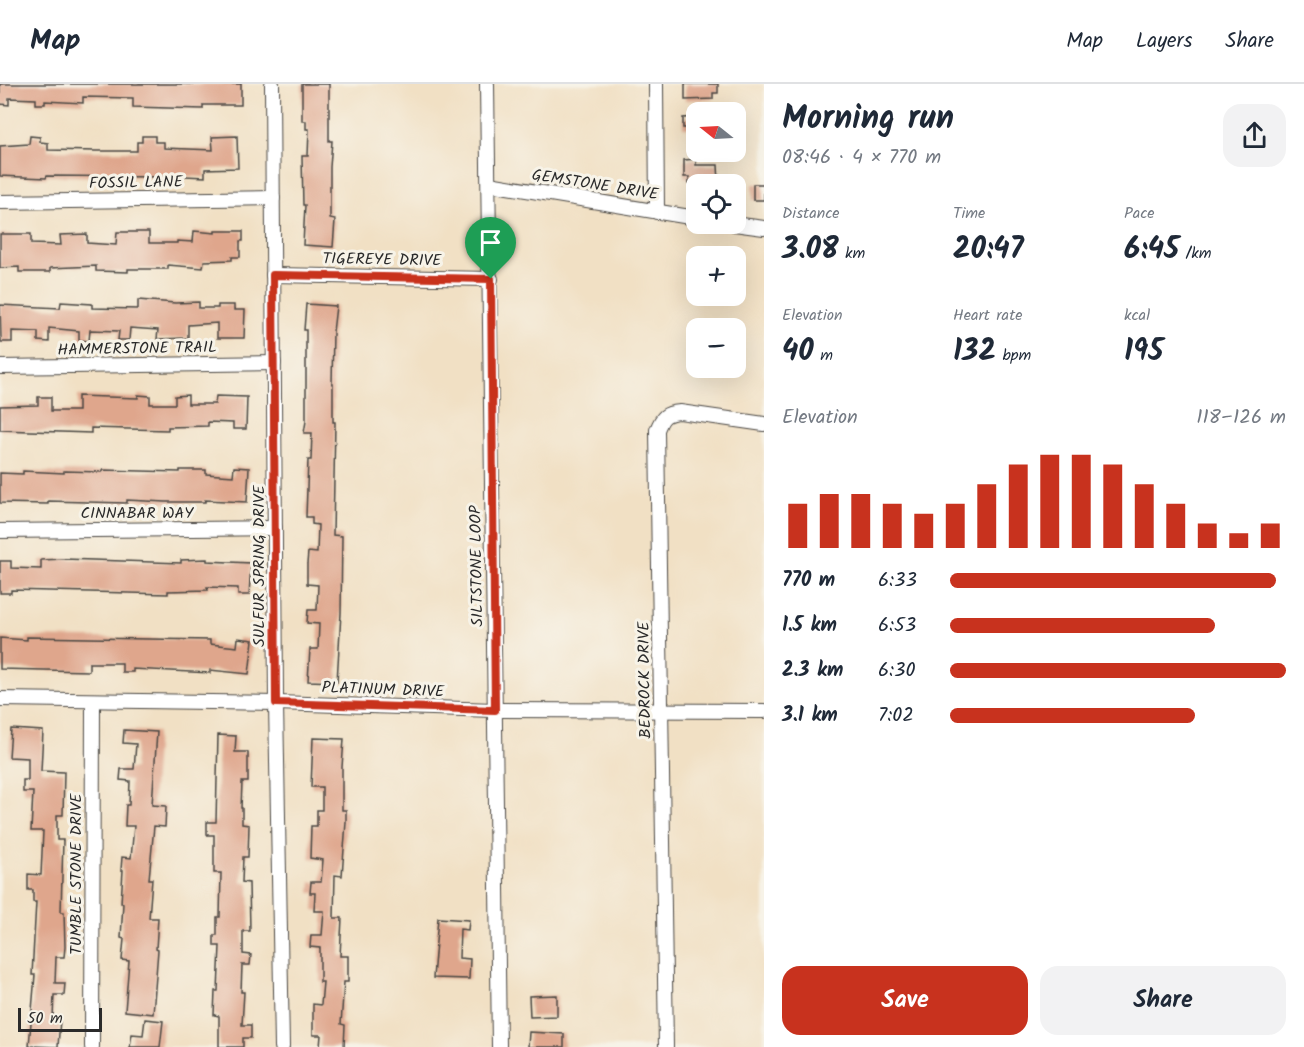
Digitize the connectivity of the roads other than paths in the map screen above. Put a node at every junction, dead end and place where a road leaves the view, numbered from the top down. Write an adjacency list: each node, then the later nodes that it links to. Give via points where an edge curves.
1 (272, 84): 5 (street, SULFUR SPRING DRIVE)
2 (487, 84): 4 (street, SILTSTONE LOOP)
3 (656, 84): 7 (street)
4 (489, 184): 7 (street, GEMSTONE DRIVE); 12 (street, SILTSTONE LOOP)
5 (273, 198): 6 (street, FOSSIL LANE); 11 (street, SULFUR SPRING DRIVE)
6 (0, 202)
7 (657, 212): 8 (street, GEMSTONE DRIVE)
8 (686, 216)
9 (746, 226): 10 (street)
10 (764, 228)
11 (273, 275): 12 (street, TIGEREYE DRIVE); 13 (street, SULFUR SPRING DRIVE)
12 (491, 279): 21 (street, SILTSTONE LOOP)
13 (274, 363): 14 (street, HAMMERSTONE TRAIL); 16 (street, SULFUR SPRING DRIVE)
14 (0, 367)
15 (764, 424): 22 (street, BEDROCK DRIVE, via 669,412 657,430)
16 (275, 528): 17 (street, CINNABAR WAY); 20 (street, SULFUR SPRING DRIVE)
17 (0, 531)
18 (0, 699): 19 (street, PLATINUM DRIVE)
19 (93, 701): 20 (street, PLATINUM DRIVE); 24 (street, TUMBLE STONE DRIVE)
20 (276, 703): 21 (street, PLATINUM DRIVE); 25 (street, SULFUR SPRING DRIVE)
21 (495, 710): 22 (street, PLATINUM DRIVE); 26 (street, SILTSTONE LOOP)
22 (662, 711): 23 (street, PLATINUM DRIVE); 27 (street, BEDROCK DRIVE)
23 (764, 711)
24 (92, 1047)
25 (282, 1047)
26 (499, 1047)
27 (666, 1047)

